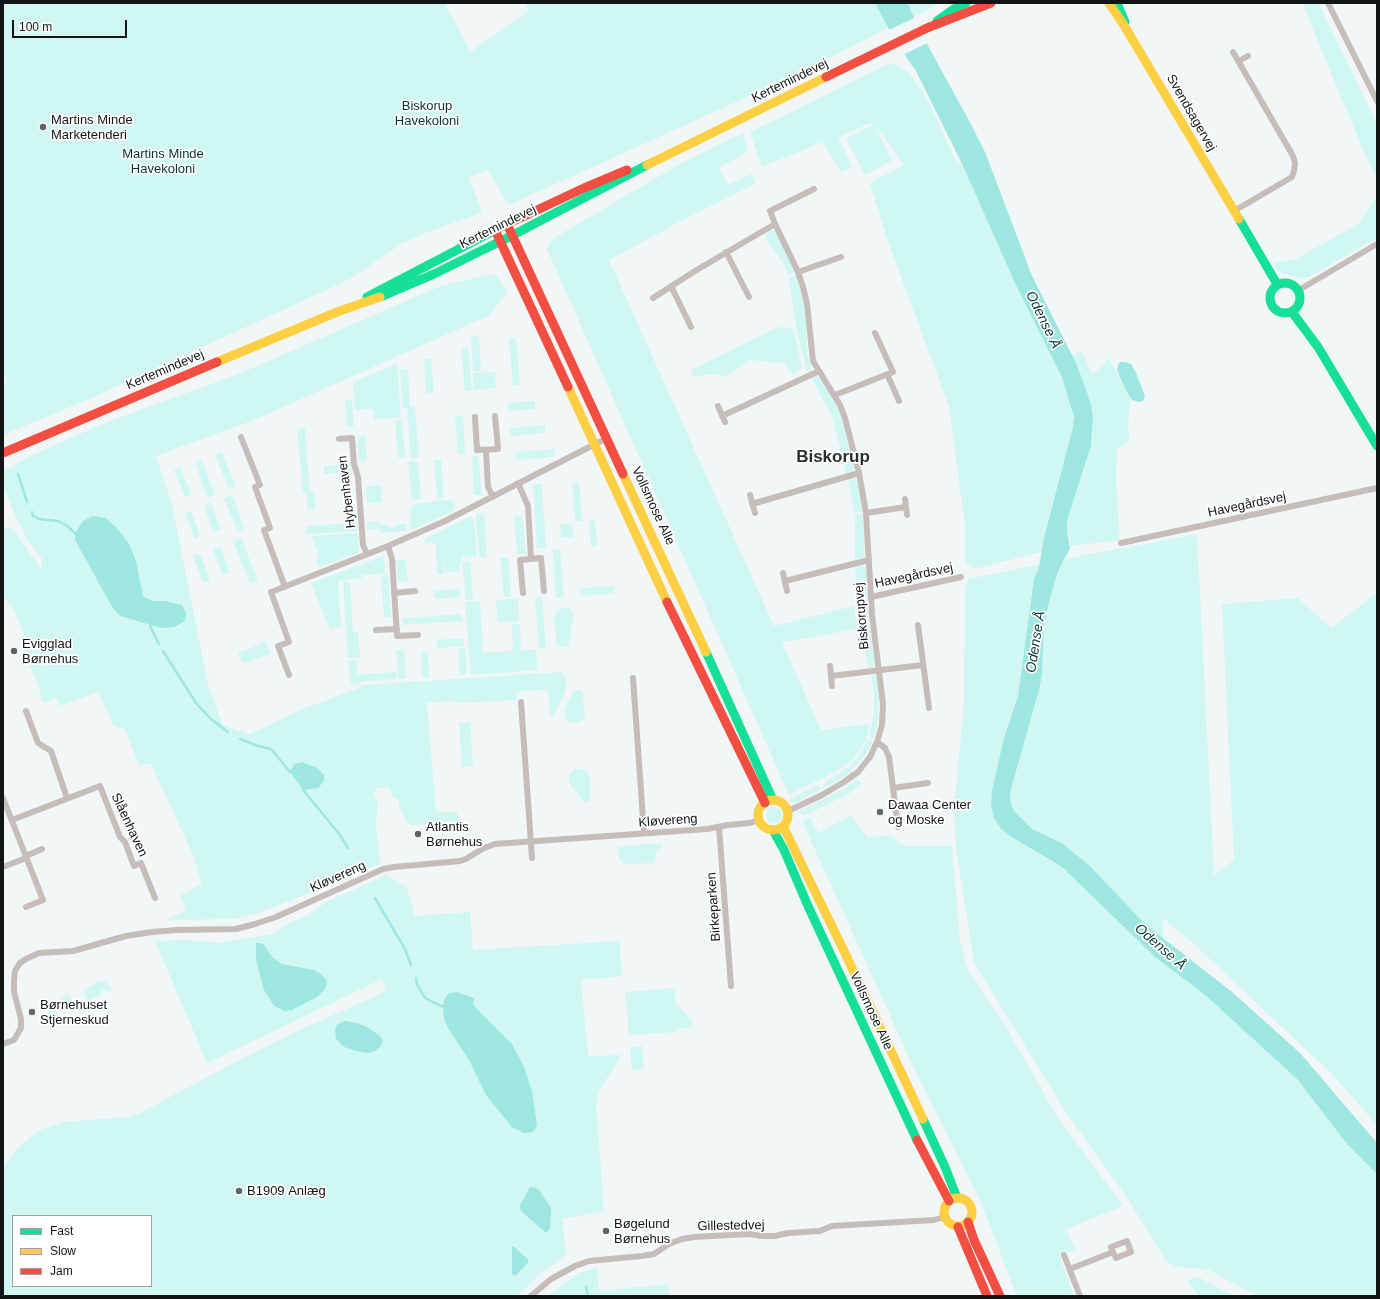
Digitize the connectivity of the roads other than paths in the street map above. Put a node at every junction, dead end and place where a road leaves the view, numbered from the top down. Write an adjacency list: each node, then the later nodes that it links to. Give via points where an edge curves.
1 (966, 3): 9 (street, Kertemindevej)
2 (987, 3): 7 (street)
3 (991, 3): 7 (street, Kertemindevej)
4 (1109, 3): 8 (street, Svendsagervej)
5 (1117, 3): 8 (street, Svendsagervej, via 1123,14)
6 (1328, 3): 13 (street)
7 (971, 12): 9 (street, Kertemindevej)
8 (1125, 27): 16 (street, Svendsagervej)
9 (926, 29): 14 (street, Kertemindevej)
10 (1233, 52): 12 (street)
11 (1248, 56): 12 (street)
12 (1239, 61): 16 (street, via 1295,163 1292,177)
13 (1377, 102)
14 (666, 155): 17 (street, Kertemindevej, via 584,188); 20 (street, Kertemindevej)
15 (814, 189): 18 (street, Biskorupvej, via 770,211)
16 (1234, 212): 26 (street, Svendsagervej)
17 (507, 224): 19 (street, Kertemindevej); 20 (street, Vollsmose Alle)
18 (775, 224): 23 (street); 25 (street, Biskorupvej)
19 (495, 230): 21 (street); 31 (street, Kertemindevej)
20 (513, 235): 21 (street, Kertemindevej); 43 (street, Vollsmose Alle)
21 (500, 242): 31 (street, Kertemindevej, via 434,274); 45 (street)
22 (1377, 244): 28 (street)
23 (726, 252): 27 (street); 30 (street)
24 (841, 257): 25 (street)
25 (798, 272): 35 (street, Biskorupvej, via 807,304 813,361)
26 (1277, 284): 28 (street, via 1285,282); 32 (street, via 1270,294 1272,306 1281,313)
27 (671, 286): 29 (street); 33 (street)
28 (1299, 290): 32 (street, via 1301,300)
29 (653, 298)
30 (749, 298)
31 (338, 312): 48 (street, Kertemindevej)
32 (1292, 312): 46 (street, via 1318,347)
33 (691, 327)
34 (875, 333): 36 (street, via 892,372)
35 (819, 371): 37 (street, Biskorupvej); 39 (street, via 724,419)
36 (887, 374): 37 (street); 38 (street)
37 (835, 395): 49 (street, Biskorupvej, via 845,418)
38 (899, 401)
39 (718, 406)
40 (495, 416): 47 (street, via 498,449)
41 (475, 417): 47 (street, via 477,450)
42 (241, 437): 68 (street, via 260,484 254,487 270,528 264,530)
43 (607, 438): 45 (street); 94 (street, Vollsmose Alle, via 744,734)
44 (339, 439): 62 (street, Hybenhaven, via 352,438)
45 (594, 444): 50 (street); 94 (street, via 694,658)
46 (1377, 446)
47 (486, 450): 53 (street, via 488,487)
48 (3, 453)
49 (860, 473): 55 (street); 58 (street, Biskorupvej)
50 (518, 484): 53 (street); 63 (street, via 528,506)
51 (1377, 488): 60 (street, Havegårdsvej)
52 (750, 495): 55 (street)
53 (493, 497): 61 (street, via 449,520)
54 (905, 498): 56 (street)
55 (752, 504): 57 (street)
56 (906, 507): 58 (street); 59 (street)
57 (755, 513)
58 (866, 513): 64 (street, Biskorupvej)
59 (907, 515)
60 (1121, 543)
61 (388, 546): 62 (street); 72 (street, via 392,558)
62 (367, 554): 68 (street)
63 (531, 559): 70 (street, via 541,558); 73 (street, via 520,560)
64 (868, 560): 67 (street, Biskorupvej); 74 (street, Biskorupvej)
65 (783, 573): 67 (street)
66 (962, 577): 74 (street, Havegårdsvej)
67 (785, 581): 71 (street)
68 (285, 587): 82 (street, via 271,592 289,642 278,646)
69 (415, 591): 72 (street)
70 (544, 591)
71 (787, 591)
72 (394, 592): 76 (street)
73 (523, 593)
74 (871, 597): 81 (street, Biskorupvej)
75 (918, 625): 79 (street)
76 (397, 629): 77 (street); 78 (street, via 398,636)
77 (376, 630)
78 (418, 635)
79 (923, 665): 81 (street); 87 (street)
80 (830, 666): 83 (street)
81 (879, 670): 83 (street); 89 (street, Biskorupvej, via 883,704 882,725)
82 (288, 675)
83 (831, 676): 85 (street)
84 (633, 678): 102 (street)
85 (832, 686)
86 (521, 702): 103 (street)
87 (929, 708)
88 (26, 711): 93 (street, via 38,743 51,751)
89 (877, 742): 91 (street, via 885,748 889,757); 95 (street, Biskorupvej, via 870,757 858,772 822,795)
90 (928, 783): 91 (street)
91 (893, 788): 100 (street)
92 (3, 798): 96 (street)
93 (67, 798): 96 (street, Slåenhaven); 108 (street, Slåenhaven, via 100,786 134,866 141,863)
94 (769, 802): 95 (street, via 781,802); 97 (street, via 759,811)
95 (788, 811): 98 (street, via 788,819)
96 (12, 820): 105 (street)
97 (759, 820): 99 (street, Kløvereng); 101 (street, via 765,828)
98 (783, 826): 101 (street); 112 (street, Vollsmose Alle, via 945,1166)
99 (719, 827): 102 (street, Kløvereng); 110 (street, Birkeparken)
100 (898, 827)
101 (773, 830): 112 (street, Vollsmose Alle, via 911,1127)
102 (644, 833): 103 (street, Kløvereng)
103 (531, 841): 106 (street); 111 (street, Kløvereng, via 489,846 466,859 454,862 383,869 276,917 236,929 152,932 126,936 73,951 39,953 20,963 15,971 14,992 21,1028 14,1040)
104 (42, 849): 105 (street)
105 (26, 857): 107 (street); 109 (street, via 42,900)
106 (532, 858)
107 (3, 867)
108 (155, 898)
109 (26, 907)
110 (731, 986)
111 (3, 1044)
112 (953, 1199): 113 (street, via 944,1208); 114 (street, via 966,1200 972,1208)
113 (944, 1217): 115 (street, via 952,1226); 119 (street, Gillestedvej, via 934,1220 832,1226 820,1231 775,1236 749,1234 682,1239 654,1254 589,1261 575,1266 551,1279)
114 (968, 1222): 115 (street); 121 (street)
115 (958, 1227): 120 (street)
116 (1113, 1252): 118 (street)
117 (1064, 1254): 118 (street)
118 (1070, 1269): 122 (street)
119 (531, 1296)
120 (987, 1296)
121 (1000, 1296)
122 (1080, 1296)

